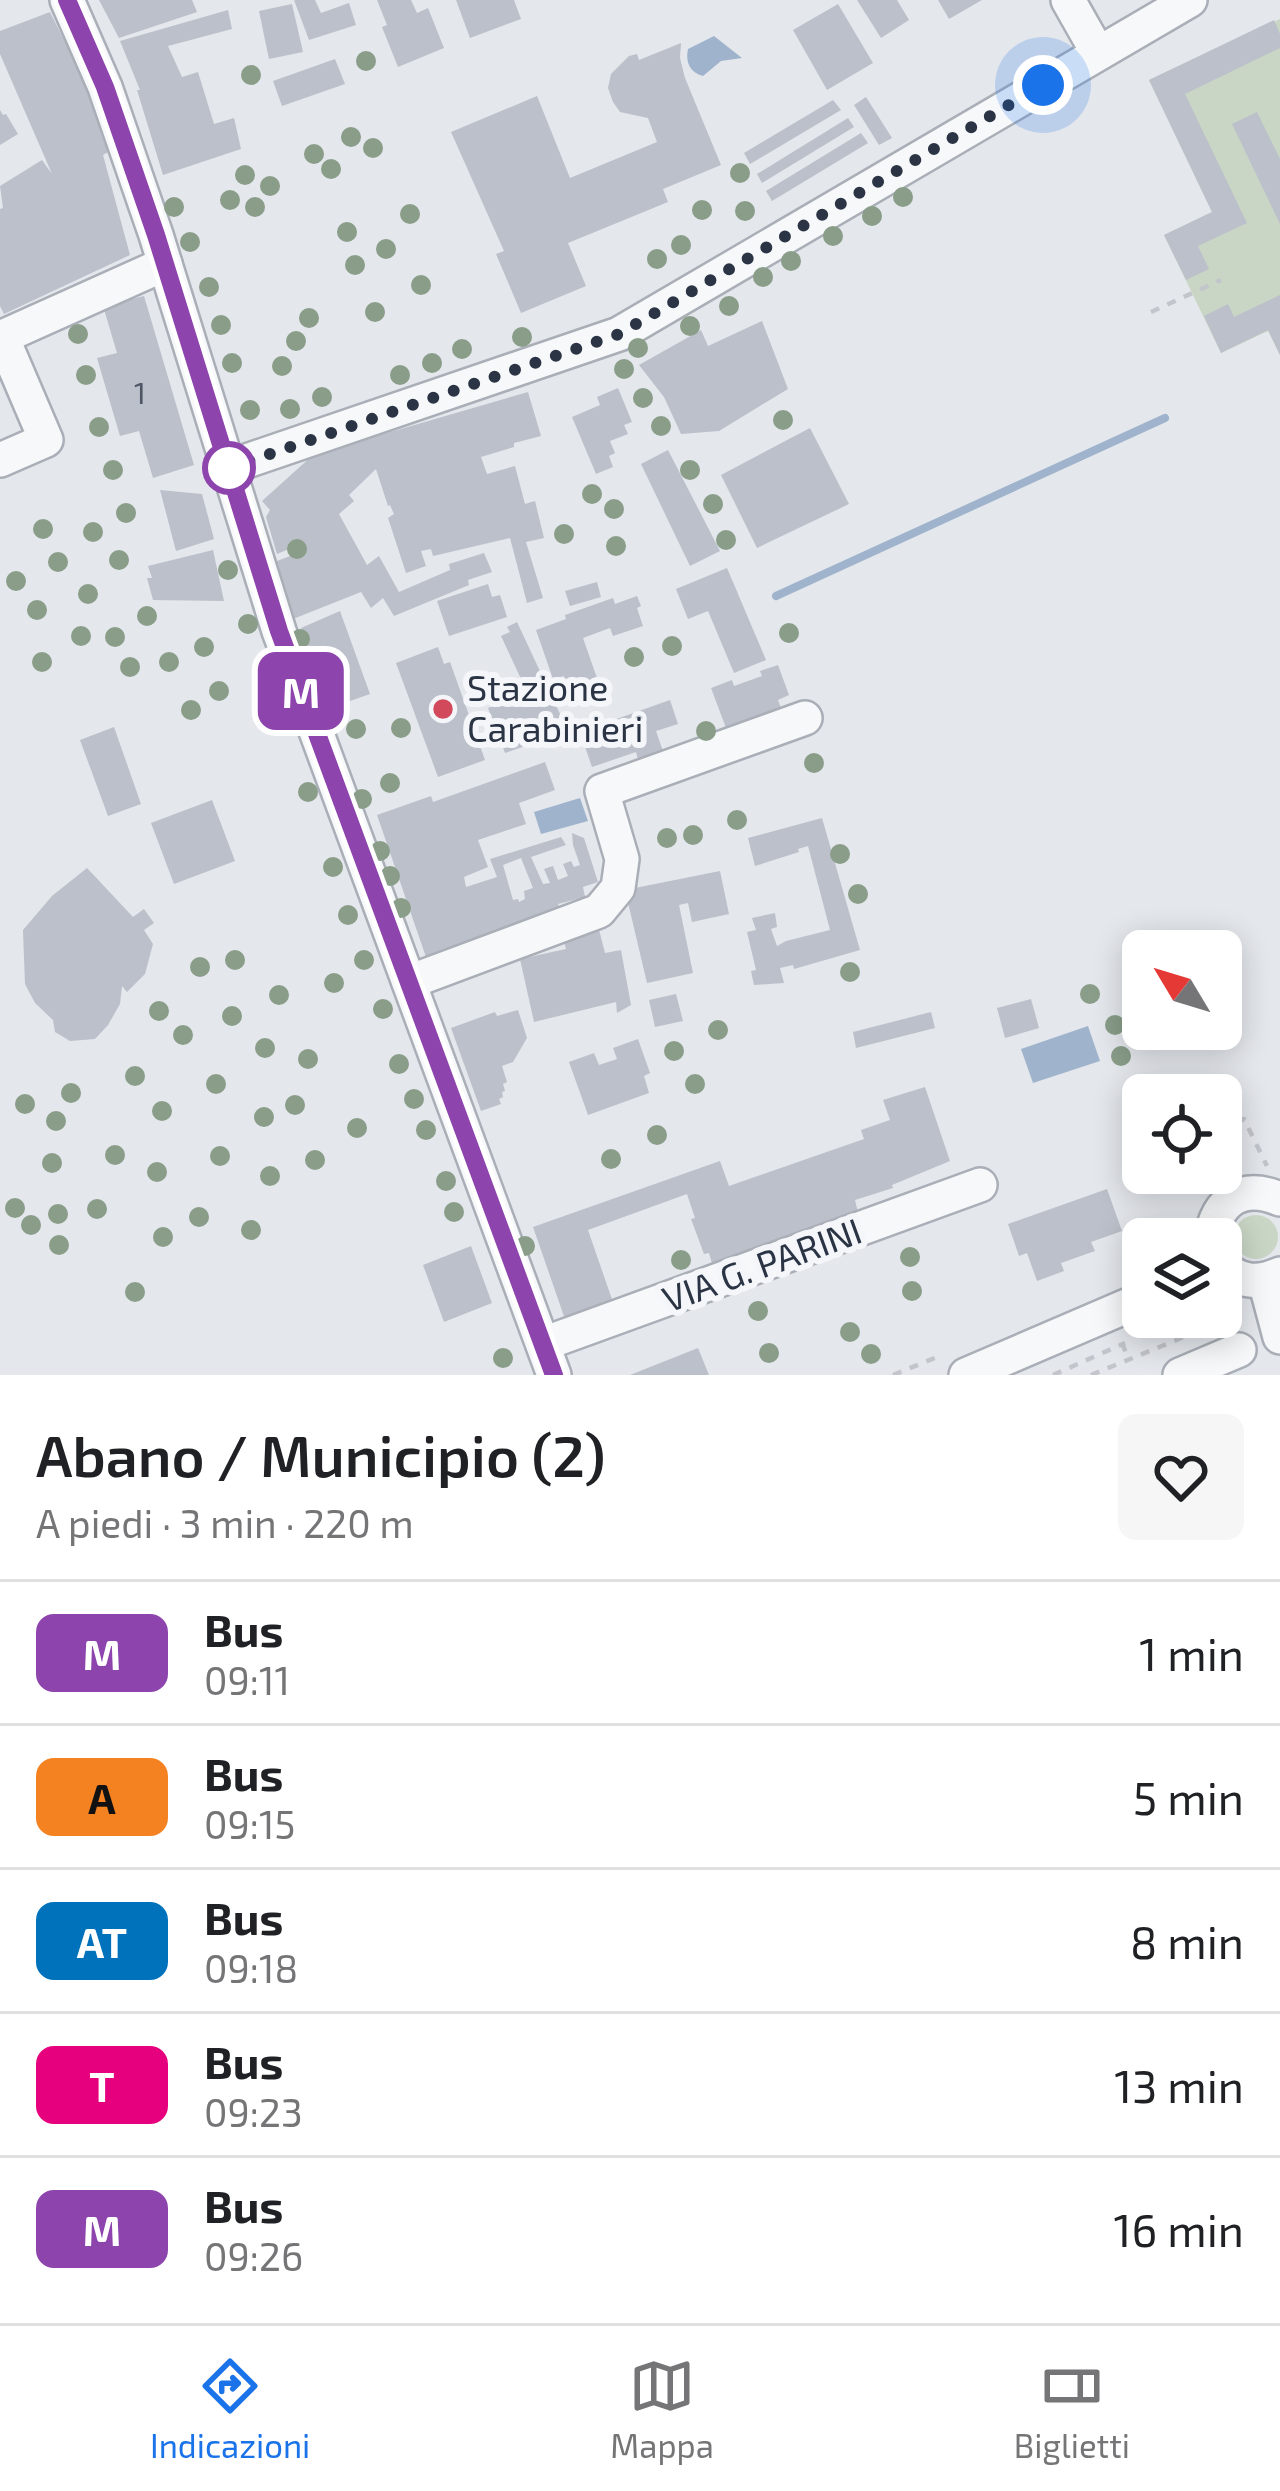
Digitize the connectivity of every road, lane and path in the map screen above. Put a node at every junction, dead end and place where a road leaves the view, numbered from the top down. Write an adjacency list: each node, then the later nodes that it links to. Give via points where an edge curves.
1 (67, 0): 5 (street)
2 (1068, 0): 4 (street)
3 (1190, 0): 4 (street)
4 (1098, 53): 10 (street, via 619,334)
5 (165, 264): 8 (street); 10 (street)
6 (1221, 280): 7 (path)
7 (1151, 312)
8 (1, 338): 9 (street, via 46,440)
9 (0, 460)
10 (229, 467): 12 (street, via 279,631)
11 (805, 718): 12 (street, via 602,791 622,859 618,888 599,911)
12 (409, 982): 23 (street)
13 (1242, 1120): 15 (path)
14 (980, 1186): 23 (street, VIA G. PARINI, via 721,1280)
15 (1277, 1186): 16 (street, via 1244,1193)
16 (1215, 1218)
17 (1273, 1278): 18 (street); 20 (street)
18 (1242, 1279)
19 (1122, 1323): 24 (street)
20 (1280, 1336)
21 (1133, 1338): 25 (path)
22 (1239, 1350): 26 (street)
23 (549, 1360)
24 (966, 1375)
25 (1053, 1375)
26 (1180, 1375)

